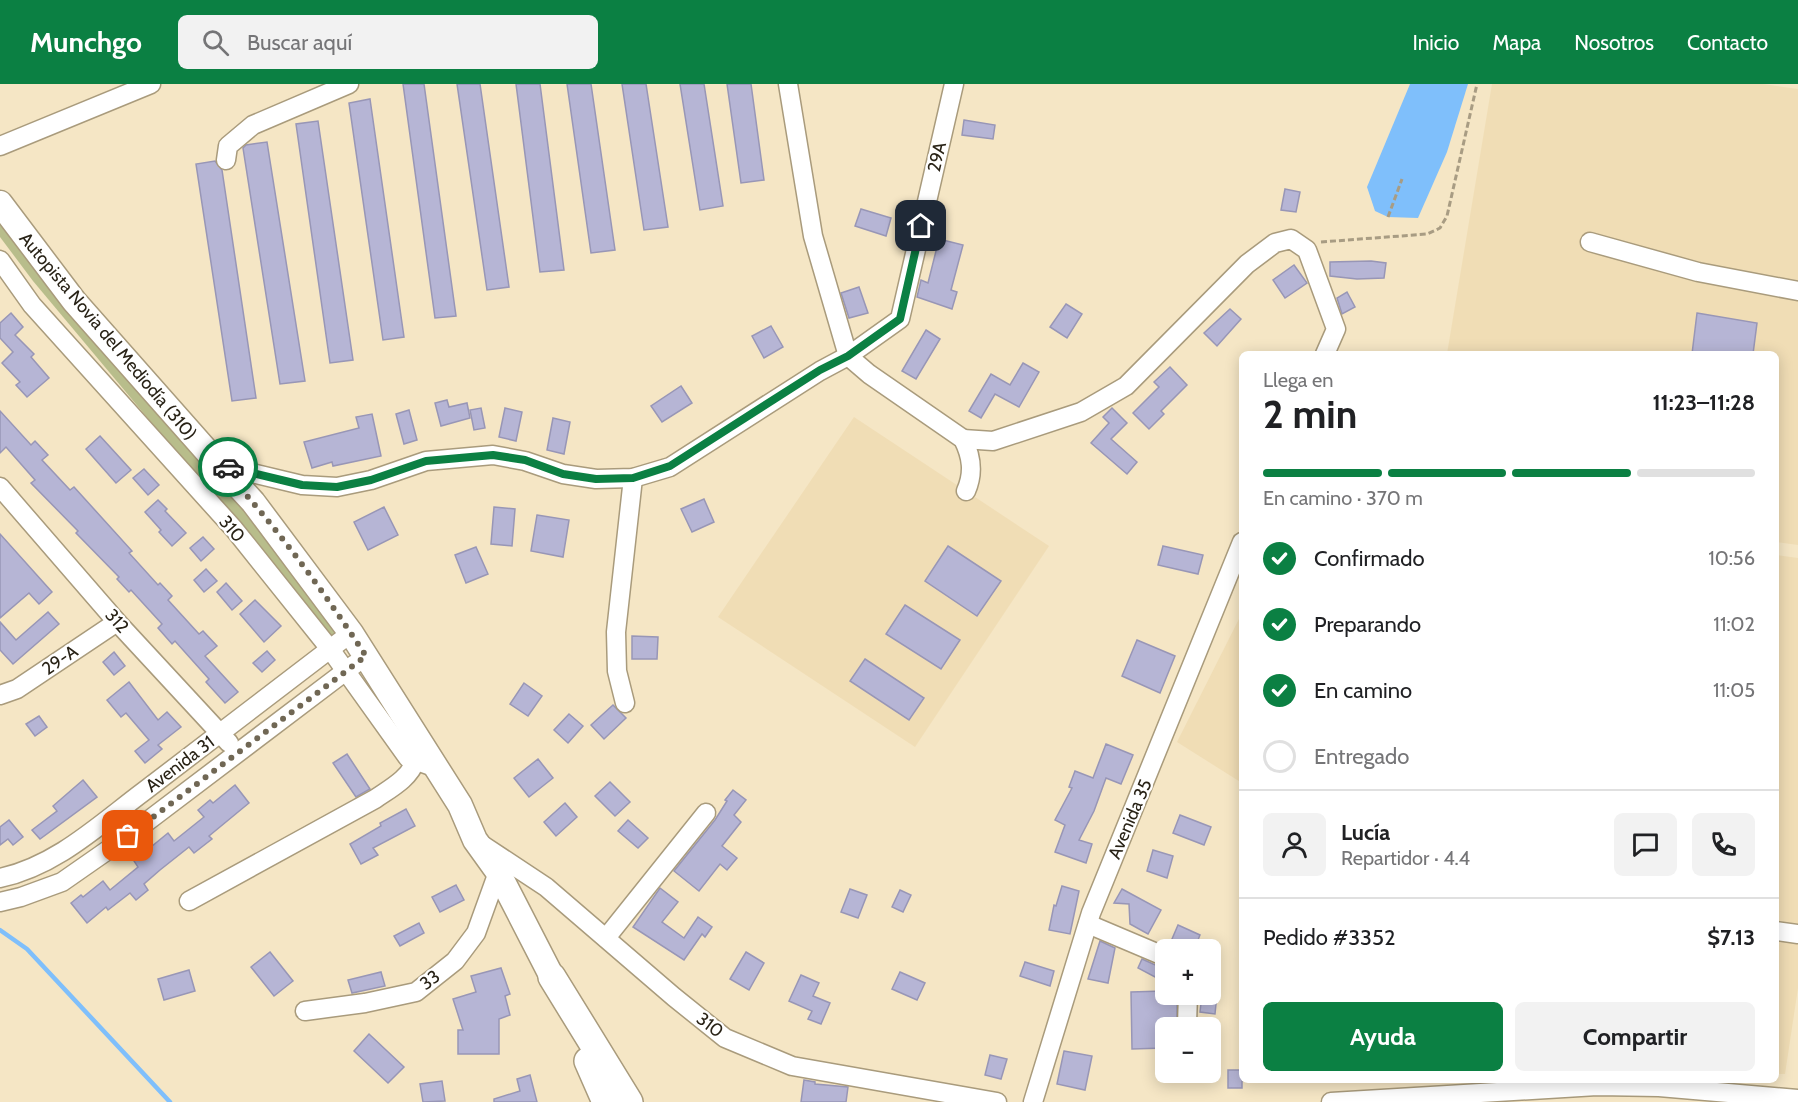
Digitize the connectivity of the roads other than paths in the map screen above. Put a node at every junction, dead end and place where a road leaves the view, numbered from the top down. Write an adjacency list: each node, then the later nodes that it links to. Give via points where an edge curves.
1 (151, 84): 5 (street)
2 (350, 84): 6 (street, via 253,125 228,146)
3 (788, 84): 12 (street, via 813,236)
4 (954, 84): 12 (street, 29A, via 900,319)
5 (0, 146)
6 (226, 160)
7 (0, 203): 14 (main road, Autopista Novia del Mediodía (310), via 59,284)
8 (1590, 242): 10 (street, via 1698,272)
9 (0, 260): 21 (street, 310, via 32,305 234,529)
10 (1798, 291)
11 (1326, 351): 13 (street, via 1336,329 1307,250 1291,239 1275,243 1247,264 1126,386 1082,412 993,441)
12 (848, 356): 13 (street); 15 (street, 29A, via 670,466)
13 (963, 439): 17 (street, via 969,450 972,478)
14 (219, 465): 15 (street, 29A, via 302,485 337,487 426,461 493,455 525,460 563,474 596,479); 20 (main road, Autopista Novia del Mediodía (310), via 253,502)
15 (633, 478): 25 (street, via 616,632 617,671)
16 (0, 487): 19 (street, 312)
17 (966, 491)
18 (1239, 549): 35 (street, Avenida 35)
19 (117, 622): 24 (street, 29-A, via 17,689); 26 (street, 312)
20 (351, 633): 21 (street, Avenida 31); 22 (main road, Autopista Novia del Mediodía (310))
21 (330, 649): 23 (street, 310); 26 (street, Avenida 31)
22 (366, 656): 23 (street, Avenida 31); 28 (main road, Autopista Novia del Mediodía (310))
23 (346, 670): 27 (street, Avenida 31); 28 (street, 310, via 408,758)
24 (1, 695)
25 (625, 703)
26 (221, 734): 27 (street, 312); 32 (street, Avenida 31, via 57,856 20,874)
27 (238, 753): 34 (street, Avenida 31, via 62,882)
28 (426, 764): 30 (main road, Autopista Novia del Mediodía (310), via 460,805); 33 (street, via 413,768 402,781 375,799)
29 (706, 813): 38 (street)
30 (475, 840): 31 (main road, Autopista Novia del Mediodía (310)); 38 (street, 310, via 546,887)
31 (498, 872): 40 (main road, Autopista Novia del Mediodía (310)); 41 (street, 33, via 476,933 455,961 416,992)
32 (0, 878)
33 (189, 901)
34 (0, 902)
35 (1088, 924): 39 (street); 47 (street, Avenida 35)
36 (1779, 931): 37 (street)
37 (1798, 934)
38 (606, 938): 46 (street, 310, via 725,1038 792,1066)
39 (1155, 952)
40 (552, 977): 44 (highway); 45 (highway)
41 (305, 1011)
42 (1594, 1094): 43 (street, via 1659,1087); 48 (street)
43 (1798, 1099)
44 (606, 1102)
45 (629, 1102)
46 (997, 1102)
47 (1033, 1102)
48 (1331, 1102)

